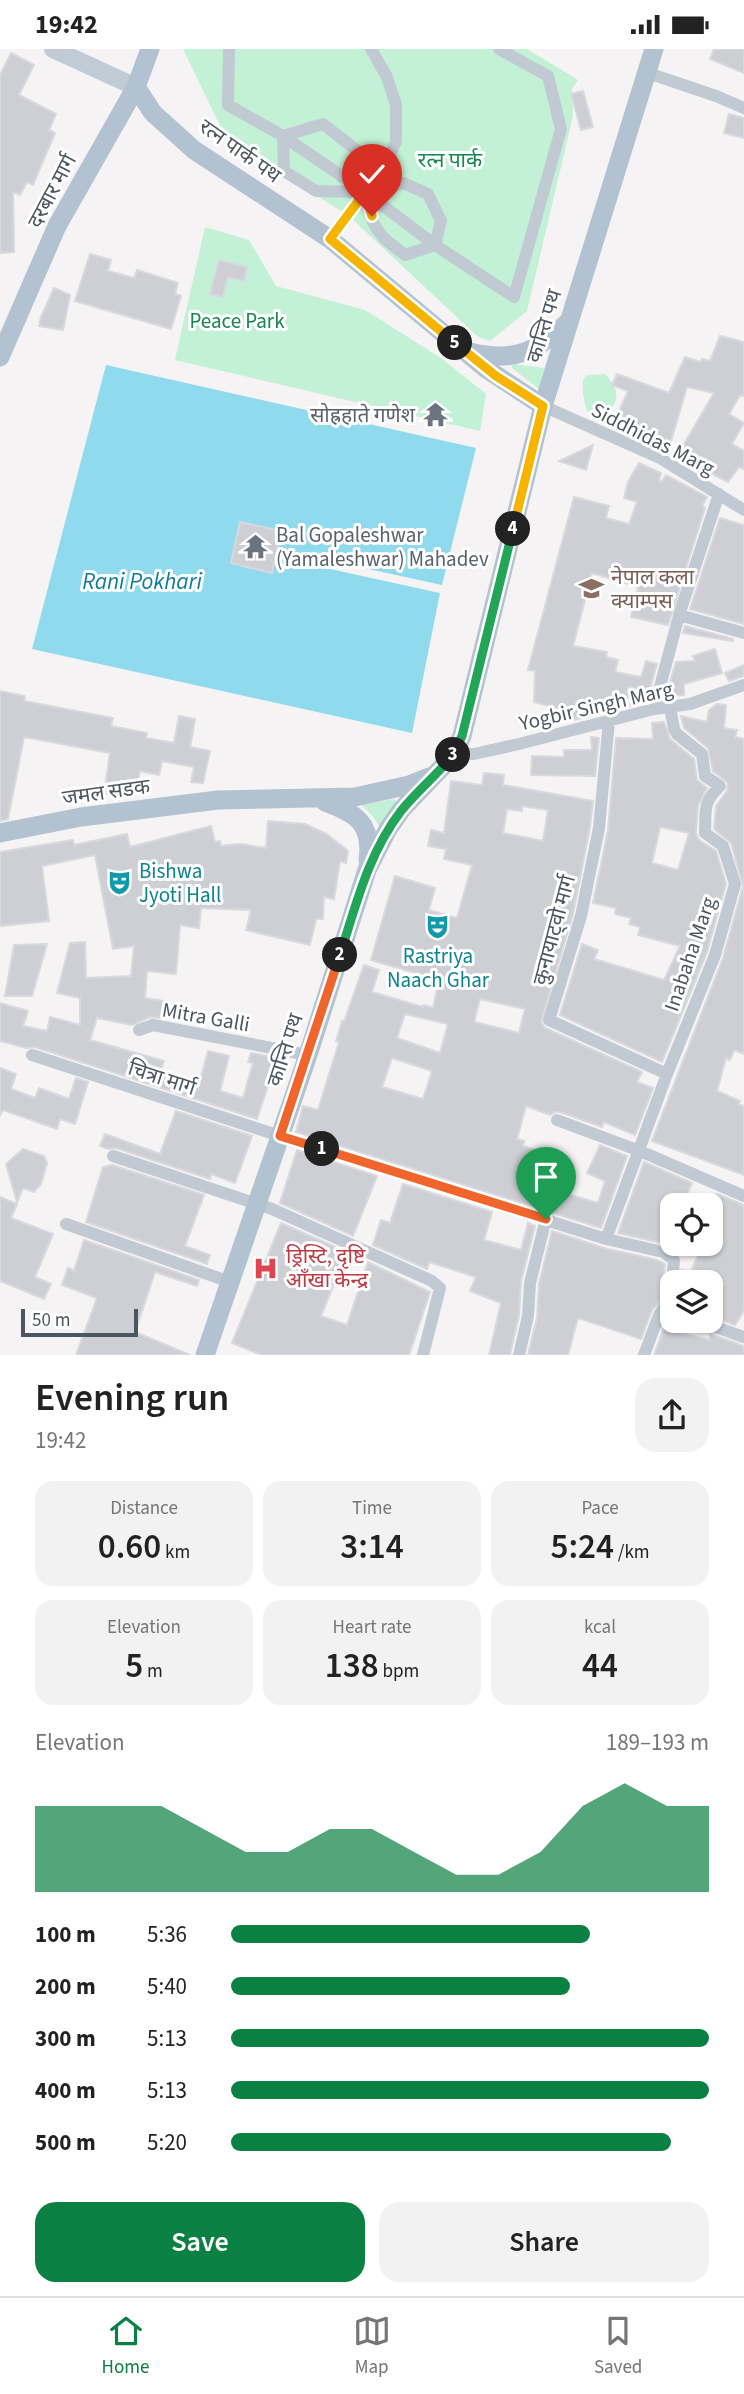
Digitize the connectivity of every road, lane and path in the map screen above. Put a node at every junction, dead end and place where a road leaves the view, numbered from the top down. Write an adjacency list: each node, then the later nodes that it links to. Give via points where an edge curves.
1 (53, 49): 8 (main road)
2 (150, 49): 8 (main road, दरबार मार्ग)
3 (229, 49): 10 (street, via 228,105)
4 (371, 49): 11 (street, via 396,105 396,141 386,165)
5 (499, 49): 13 (street, via 548,76 561,128 514,297)
6 (653, 49): 7 (main road, कान्ति पथ)
7 (645, 72): 9 (street); 14 (main road, कान्ति पथ)
8 (136, 87): 12 (main road, रत्न पार्क पथ, via 153,113 194,149); 16 (main road, दरबार मार्ग, via 57,226)
9 (744, 108)
10 (283, 136): 11 (street); 11 (street, via 284,171 316,191); 11 (street, via 323,124 368,159)
11 (365, 192): 12 (street); 13 (street); 13 (street, via 382,236 405,255); 13 (street, via 403,183 428,194 441,221)
12 (330, 239): 15 (main road, रत्न पार्क पथ)
13 (435, 245)
14 (568, 322): 15 (main road, via 538,347 521,354 502,358); 17 (main road, कान्ति पथ)
15 (465, 351): 17 (main road, रत्न पार्क पथ)
16 (0, 357)
17 (543, 406): 19 (street, Siddhidas Marg, via 660,458); 27 (main road, कान्ति पथ)
18 (744, 493): 20 (street)
19 (719, 494): 20 (street, Siddhidas Marg); 21 (street)
20 (741, 508)
21 (679, 615): 22 (street); 25 (street)
22 (744, 632)
23 (744, 685): 24 (street, Yogbir Singh Marg)
24 (670, 707): 25 (street, Yogbir Singh Marg); 35 (street, Inabaha Marg, via 677,734 702,754 705,776 720,786 710,795 703,818 705,833 723,846 735,884 715,955)
25 (654, 709): 26 (street, Yogbir Singh Marg)
26 (609, 720): 27 (street, Yogbir Singh Marg, via 474,754); 35 (street, कुनायाट्वो मार्ग, via 599,828 581,916 549,1020)
27 (455, 752): 28 (main road, कान्ति पथ)
28 (433, 775): 29 (main road, कान्ति पथ, via 355,797); 31 (main road, कान्ति पथ, via 388,829)
29 (315, 798): 30 (main road, जमल सडक, via 218,800 81,817); 31 (main road, via 358,817 370,844)
30 (0, 833)
31 (367, 870): 34 (main road, कान्ति पथ)
32 (139, 1030): 34 (street, Mitra Galli, via 153,1025)
33 (32, 1055): 37 (street, चित्रा मार्ग)
34 (308, 1055): 37 (main road, कान्ति पथ)
35 (667, 1074): 38 (street, Inabaha Marg)
36 (557, 1120): 38 (street)
37 (280, 1136): 41 (main road, कान्ति पथ); 42 (street, चित्रा मार्ग)
38 (640, 1151): 40 (street); 44 (street, Inabaha Marg)
39 (113, 1156): 41 (street)
40 (744, 1196)
41 (257, 1203): 46 (main road, कान्ति पथ); 51 (street, via 440,1288)
42 (546, 1219): 44 (street, चित्रा मार्ग); 52 (street)
43 (66, 1224): 46 (street)
44 (606, 1239): 45 (street, चित्रा मार्ग, via 663,1252 674,1260)
45 (673, 1270)
46 (230, 1282): 50 (main road, कान्ति पथ)
47 (660, 1314): 53 (street)
48 (723, 1330): 49 (street)
49 (744, 1337)
50 (205, 1355)
51 (423, 1355)
52 (519, 1355)
53 (644, 1355)

